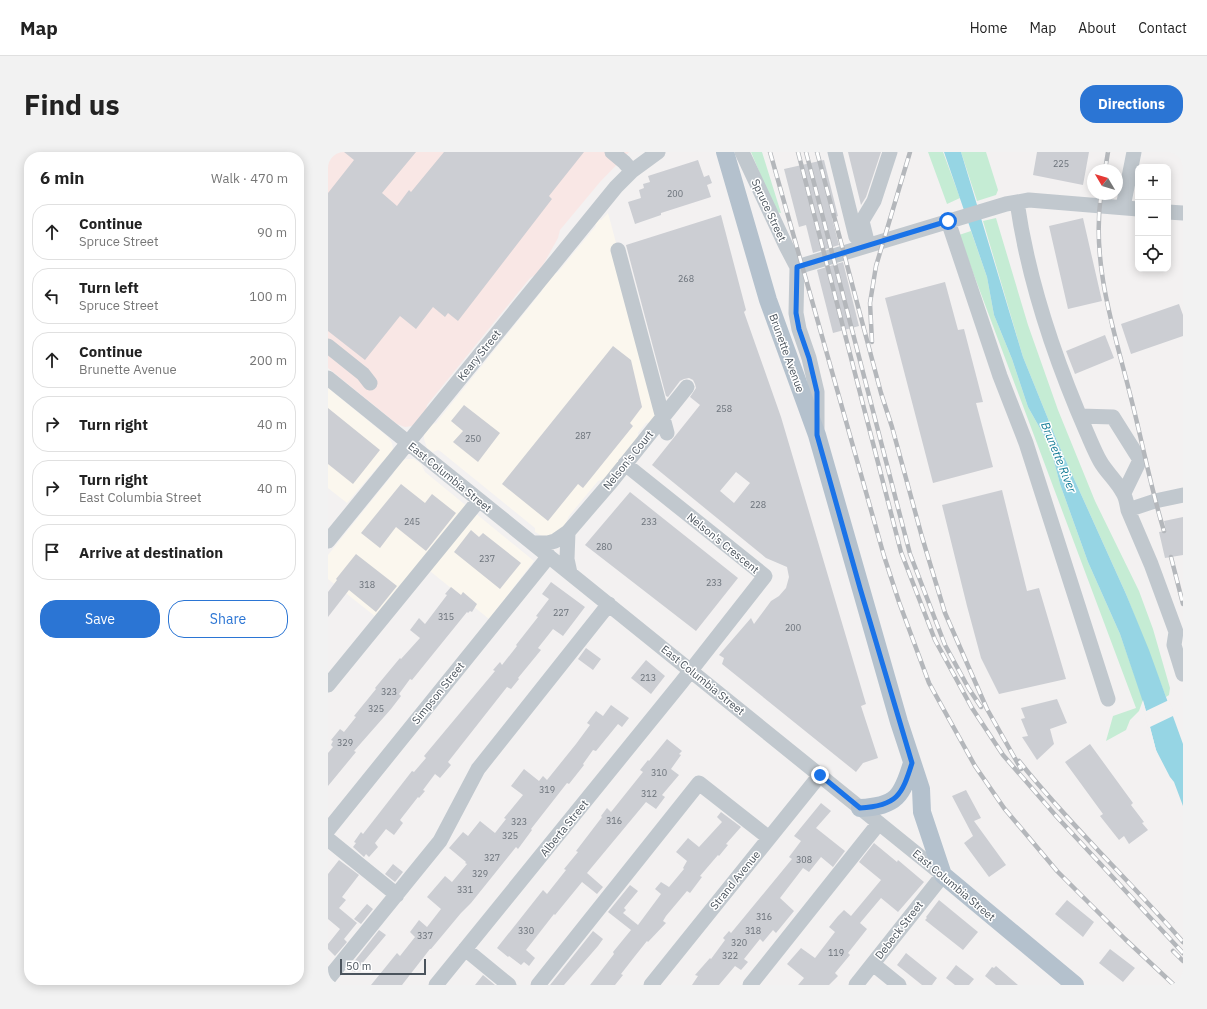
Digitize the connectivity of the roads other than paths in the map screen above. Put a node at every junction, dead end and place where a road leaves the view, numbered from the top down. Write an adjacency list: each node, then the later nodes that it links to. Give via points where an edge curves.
1 (612, 152): 8 (street)
2 (658, 152): 8 (street, Keary Street)
3 (724, 152): 25 (main road, Brunette Avenue, via 768,300)
4 (742, 152): 17 (street, Spruce Street)
5 (835, 152): 15 (street)
6 (890, 152): 15 (street, via 874,201 862,221)
7 (1134, 152): 10 (street)
8 (632, 171): 26 (street, Keary Street, via 616,187)
9 (1017, 202): 10 (street, via 1029,200); 14 (street); 22 (street, via 1025,248 1042,310)
10 (1123, 208): 11 (street)
11 (1135, 209)
12 (1171, 212): 13 (street)
13 (1183, 213)
14 (954, 219): 15 (street); 41 (street, via 1000,376 1026,443)
15 (863, 246): 17 (street)
16 (618, 250): 23 (street)
17 (797, 267): 25 (street, Spruce Street, via 796,313 817,392)
18 (328, 346): 20 (street, via 363,374)
19 (328, 378): 26 (street, East Columbia Street)
20 (370, 383)
21 (687, 387): 23 (street, Nelson's Court)
22 (1080, 416): 28 (street, via 1100,461); 28 (street, via 1113,418 1140,460)
23 (663, 417): 24 (street); 27 (street, Nelson's Court)
24 (667, 433)
25 (817, 435): 42 (main road, Brunette Avenue)
26 (408, 442): 30 (street, East Columbia Street); 33 (street, Keary Street)
27 (625, 464): 32 (street, Nelson's Court); 38 (street, Nelson's Crescent, via 765,576)
28 (1124, 493): 31 (street)
29 (1183, 494): 31 (street)
30 (479, 500): 34 (street, East Columbia Street); 40 (street)
31 (1128, 510): 39 (street, via 1176,632 1174,645)
32 (568, 532): 34 (street, Nelson's Court, via 548,543); 36 (street, via 567,559)
33 (328, 541)
34 (533, 543): 35 (street, East Columbia Street)
35 (549, 556): 36 (street, East Columbia Street); 47 (street, Simpson Street)
36 (570, 573): 37 (street, East Columbia Street)
37 (609, 604): 38 (street, East Columbia Street); 51 (street, via 478,769 440,841)
38 (691, 670): 43 (street, East Columbia Street); 53 (street, Alberta Street)
39 (1183, 674)
40 (328, 685)
41 (1108, 699)
42 (912, 763): 44 (main road, Brunette Avenue); 45 (main road, via 906,784 892,800 874,807)
43 (820, 775): 45 (street, East Columbia Street); 48 (street, Strand Avenue)
44 (921, 789): 50 (main road, Brunette Avenue, via 922,812); 52 (main road)
45 (860, 808): 46 (street, East Columbia Street)
46 (879, 823): 50 (street, East Columbia Street); 60 (street)
47 (328, 830)
48 (768, 838): 58 (street, via 699,783); 59 (street, Strand Avenue)
49 (328, 839): 51 (street)
50 (943, 876): 52 (main road, East Columbia Street); 54 (street, Debeck Street)
51 (397, 895): 55 (street)
52 (967, 896): 63 (main road, East Columbia Street)
53 (466, 949): 56 (street, Alberta Street); 57 (street)
54 (873, 964): 61 (street, Debeck Street); 62 (street)
55 (328, 979)
56 (436, 985)
57 (508, 985)
58 (538, 985)
59 (651, 985)
60 (750, 985)
61 (856, 985)
62 (899, 985)
63 (1075, 985)

